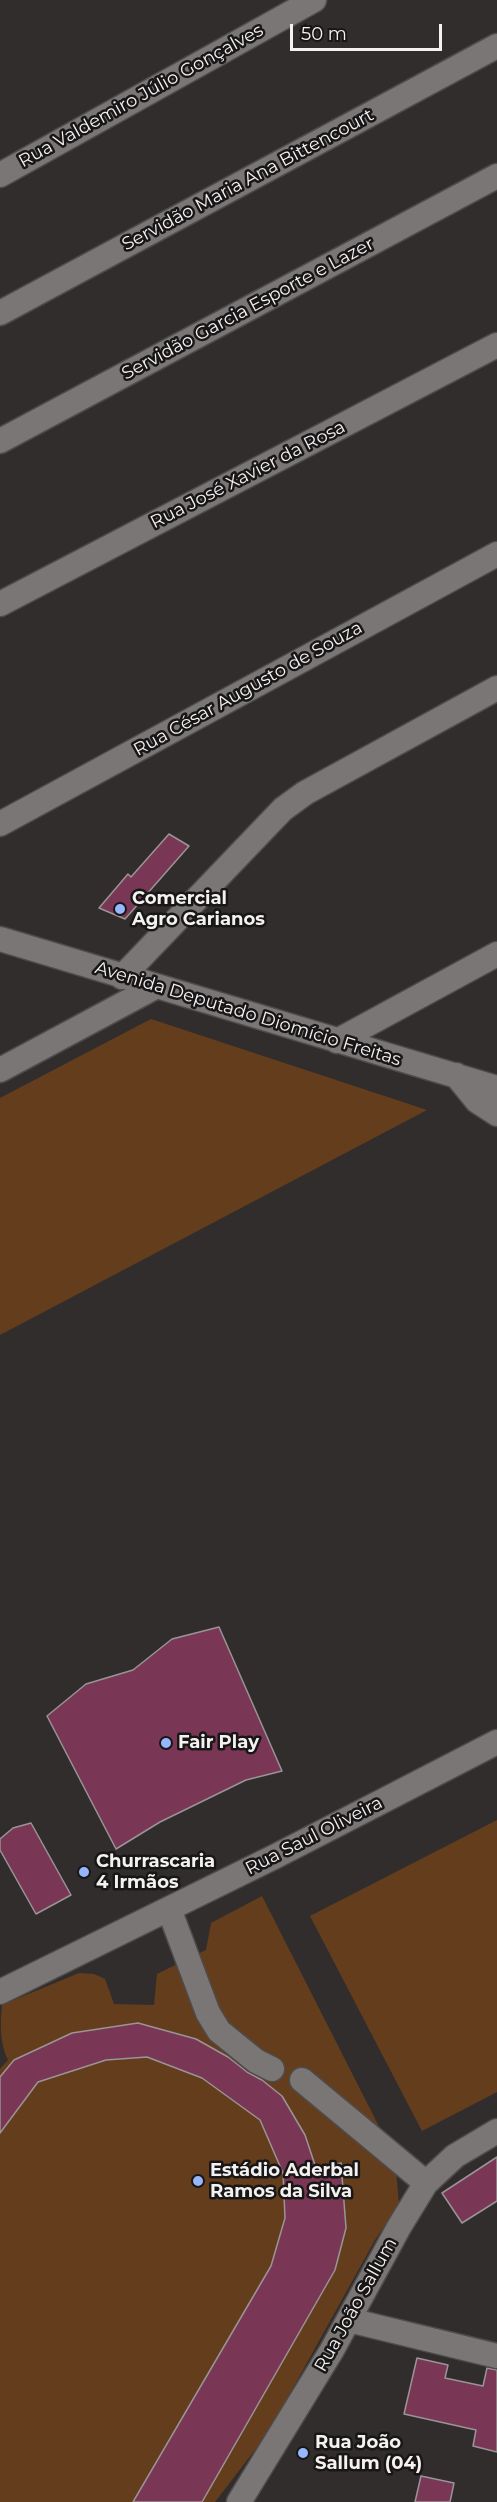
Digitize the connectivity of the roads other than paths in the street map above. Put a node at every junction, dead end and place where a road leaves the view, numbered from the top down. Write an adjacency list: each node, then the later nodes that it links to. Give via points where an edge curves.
1 (314, 0): 3 (street, Rua Valdemiro Júlio Gonçalves)
2 (497, 46): 5 (street, Servidão Maria Ana Bittencourt)
3 (0, 175)
4 (497, 176): 7 (street, Servidão Garcia Esporte e Lazer)
5 (0, 313)
6 (497, 345): 9 (street, Rua José Xavier da Rosa)
7 (0, 441)
8 (497, 554): 11 (street, Rua César Augusto de Souza)
9 (0, 604)
10 (497, 688): 14 (street, via 305,793 283,809)
11 (0, 824)
12 (0, 939): 14 (street, Avenida Deputado Diomício Freitas)
13 (497, 954): 16 (street)
14 (122, 977): 15 (street, Avenida Deputado Diomício Freitas)
15 (155, 987): 16 (street, Avenida Deputado Diomício Freitas); 17 (street)
16 (338, 1041): 18 (street, Avenida Deputado Diomício Freitas)
17 (0, 1070)
18 (456, 1075): 19 (street, Avenida Deputado Diomício Freitas); 20 (street, via 477,1101)
19 (497, 1088)
20 (497, 1114)
21 (497, 1742): 22 (street, Rua Saul Oliveira)
22 (169, 1910): 23 (street, Rua Saul Oliveira); 24 (street, via 208,2013 219,2031)
23 (2, 1987)
24 (272, 2069)
25 (302, 2080): 27 (street)
26 (495, 2134): 27 (street, Rua João Sallum, via 455,2156)
27 (426, 2183): 28 (street, Rua João Sallum)
28 (349, 2320): 29 (street); 30 (street, Rua João Sallum)
29 (497, 2356)
30 (238, 2502)

